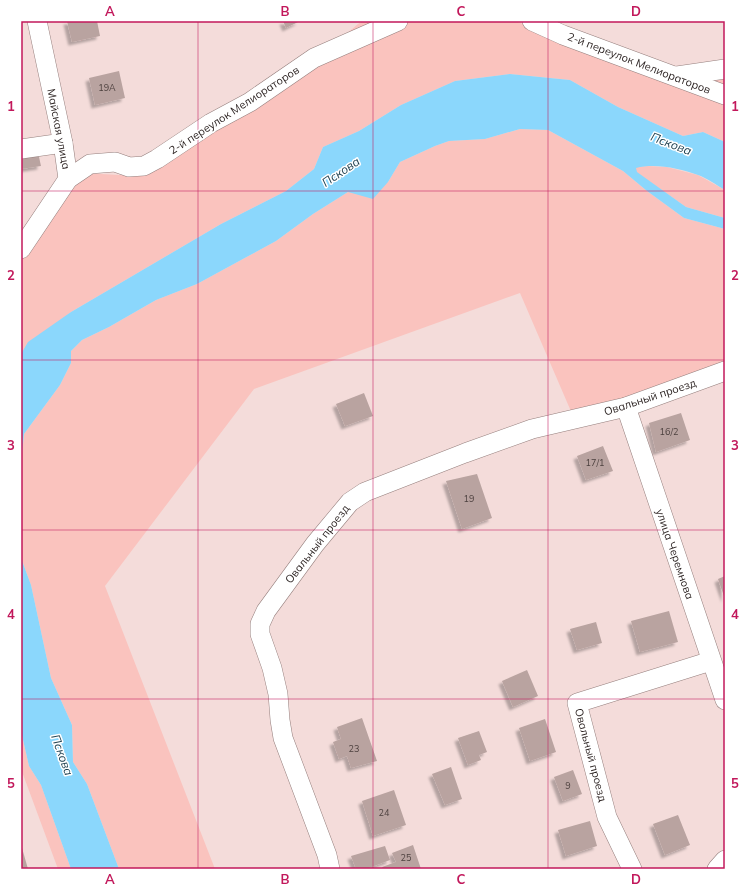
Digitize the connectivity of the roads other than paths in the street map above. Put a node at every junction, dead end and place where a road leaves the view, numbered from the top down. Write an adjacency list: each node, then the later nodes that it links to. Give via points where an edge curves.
1 (37, 21): 7 (street, Майская улица)
2 (398, 21): 9 (street, 2-й переулок Мелиораторов, via 314,58 250,102 211,123 144,166 129,167 116,162 90,164)
3 (532, 21): 5 (street, 2-й переулок Мелиораторов)
4 (725, 69): 5 (street)
5 (674, 76): 6 (street, 2-й переулок Мелиораторов)
6 (725, 95)
7 (63, 143): 8 (street); 9 (street, Майская улица)
8 (21, 149)
9 (68, 178): 10 (street, Майская улица)
10 (21, 249)
11 (725, 371): 12 (street, Овальный проезд)
12 (626, 407): 13 (street, улица Черемнова); 16 (street, Овальный проезд, via 532,429 365,492 350,502 315,544 266,611 260,624 260,634 278,694 283,738)
13 (711, 661): 14 (street, улица Черемнова); 17 (street, Овальный проезд, via 577,703 607,817)
14 (725, 700)
15 (725, 860): 18 (street)
16 (330, 869)
17 (632, 869)
18 (717, 869)

